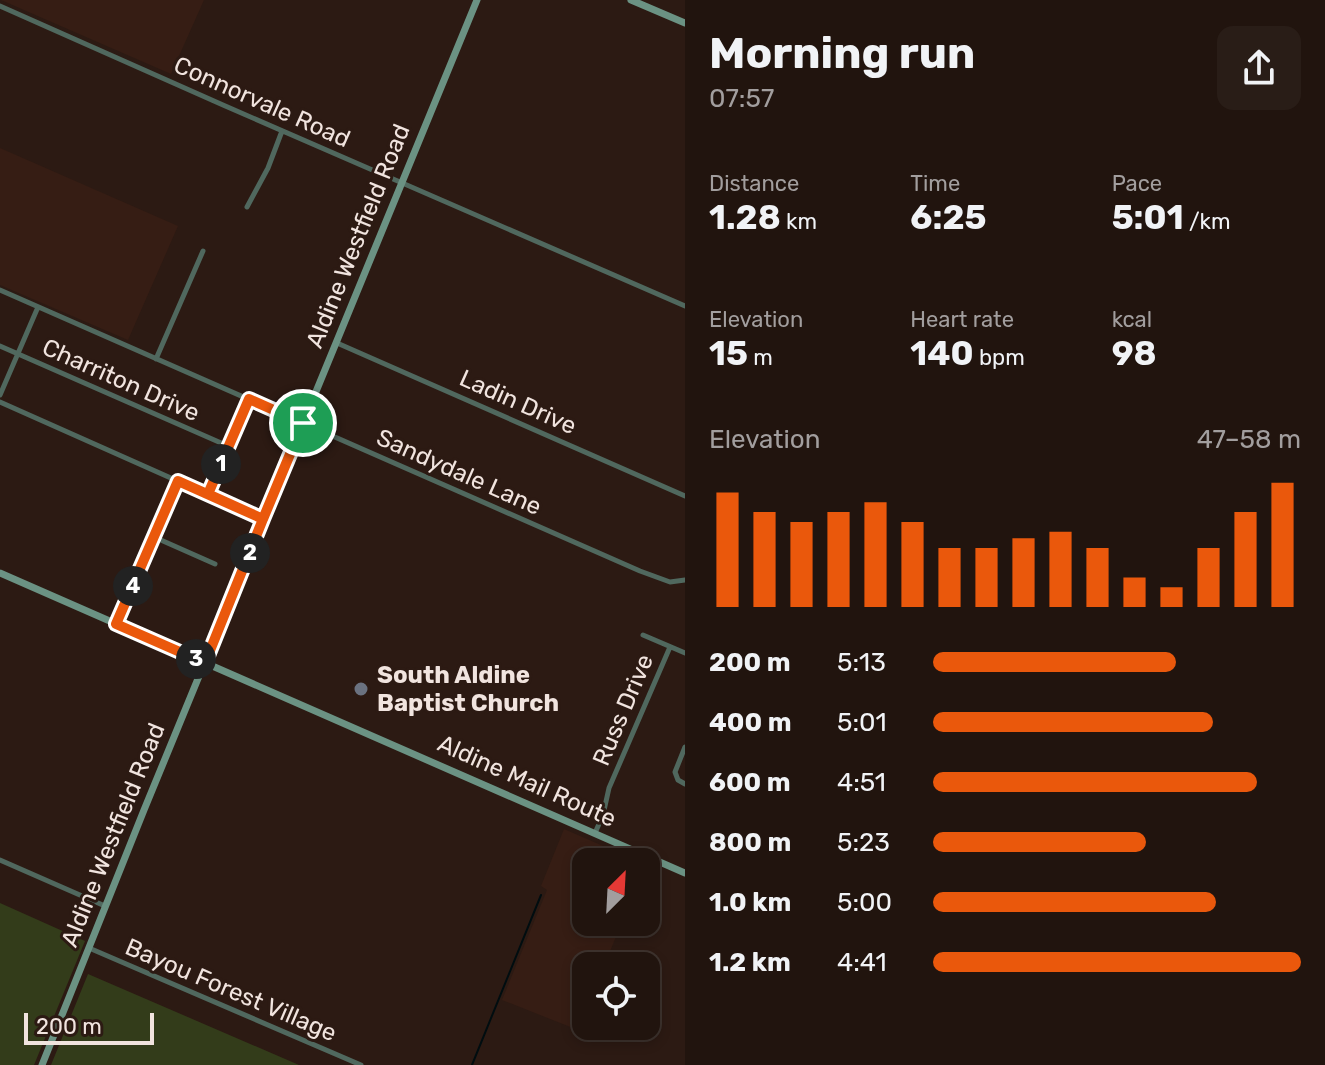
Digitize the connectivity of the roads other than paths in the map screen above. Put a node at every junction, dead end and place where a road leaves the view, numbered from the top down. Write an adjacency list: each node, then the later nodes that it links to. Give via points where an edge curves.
1 (477, 0): 6 (main road, Aldine Westfield Road)
2 (631, 0): 4 (main road)
3 (0, 6): 5 (street, Connorvale Road)
4 (685, 23)
5 (282, 131): 6 (street, Connorvale Road); 7 (street)
6 (401, 182): 10 (street, Connorvale Road); 12 (main road, Aldine Westfield Road)
7 (247, 207)
8 (203, 251): 15 (street)
9 (0, 290): 11 (street, Sandydale Lane)
10 (685, 306)
11 (38, 307): 14 (street); 15 (street, Sandydale Lane)
12 (336, 342): 19 (main road, Aldine Westfield Road); 23 (street, Ladin Drive)
13 (0, 346): 14 (street, Charriton Drive)
14 (18, 354): 16 (street); 20 (street, Charriton Drive)
15 (156, 359): 17 (street, Sandydale Lane)
16 (0, 395)
17 (249, 399): 19 (street, Sandydale Lane); 20 (street)
18 (0, 402): 21 (street)
19 (303, 423): 24 (main road, Aldine Westfield Road); 28 (street, Sandydale Lane, via 640,571 670,582)
20 (228, 446): 22 (street)
21 (178, 481): 22 (street); 25 (street)
22 (208, 494): 24 (street)
23 (685, 496)
24 (263, 519): 33 (main road, Aldine Westfield Road)
25 (154, 537): 26 (street); 29 (street)
26 (215, 564)
27 (0, 573): 29 (main road, Aldine Mail Route)
28 (685, 580)
29 (116, 624): 33 (main road, Aldine Mail Route)
30 (643, 635): 31 (street)
31 (670, 647): 32 (street); 36 (street, Russ Drive)
32 (685, 653)
33 (205, 663): 36 (main road, Aldine Mail Route); 39 (main road, Aldine Westfield Road)
34 (685, 747): 35 (street, via 675,772)
35 (685, 784)
36 (595, 833): 38 (main road, Aldine Mail Route)
37 (0, 860): 39 (street)
38 (685, 873)
39 (106, 906): 40 (main road, Aldine Westfield Road)
40 (88, 947): 41 (main road, Aldine Westfield Road); 42 (street, Bayou Forest Village)
41 (42, 1065)
42 (361, 1065)

